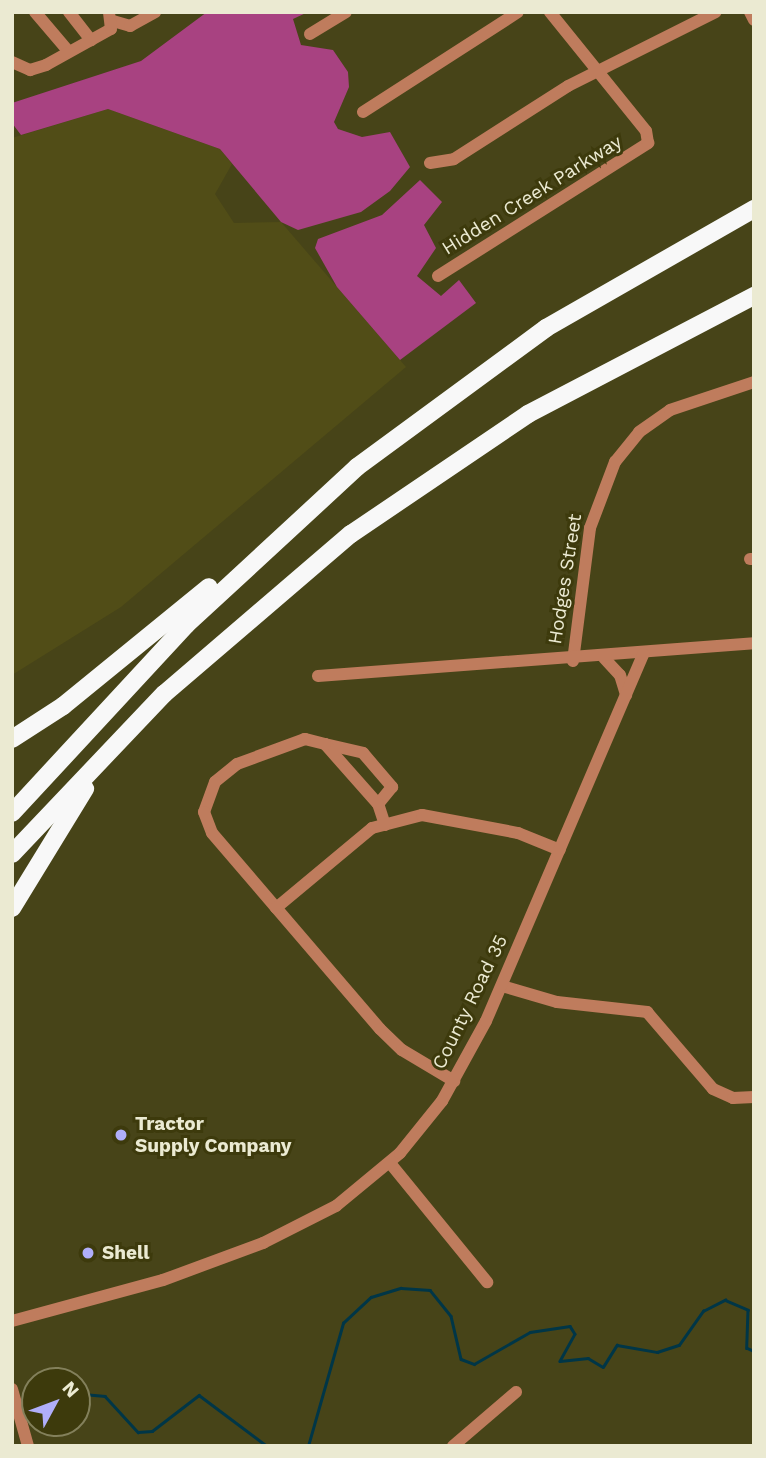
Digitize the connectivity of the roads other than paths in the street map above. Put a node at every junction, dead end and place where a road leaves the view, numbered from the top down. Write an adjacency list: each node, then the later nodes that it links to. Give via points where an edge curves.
1 (35, 12): 13 (street)
2 (69, 12): 12 (street)
3 (155, 12): 9 (street, via 130,26)
4 (346, 12): 11 (street)
5 (518, 12): 16 (street)
6 (550, 12): 15 (street, Hidden Creek Parkway)
7 (716, 12): 15 (street)
8 (750, 12): 10 (street)
9 (111, 17): 12 (street)
10 (754, 20)
11 (310, 34)
12 (91, 40): 13 (street)
13 (69, 52): 14 (street, via 30,70)
14 (12, 62)
15 (598, 71): 17 (street, via 454,159); 19 (street, Hidden Creek Parkway, via 646,131 646,146)
16 (363, 112)
17 (430, 163)
18 (754, 209): 22 (highway, via 546,328)
19 (438, 276)
20 (754, 296): 28 (highway, via 623,360 457,459 328,552)
21 (754, 382): 26 (street, Hodges Street, via 670,410 639,432 615,463 590,528)
22 (347, 475): 30 (highway, via 63,706); 33 (highway, via 186,625)
23 (754, 643): 24 (street)
24 (643, 654): 25 (street); 29 (street, County Road 35)
25 (604, 657): 26 (street); 29 (street, via 620,675)
26 (573, 661): 27 (street)
27 (318, 676)
28 (164, 694): 36 (highway); 37 (highway, via 78,799)
29 (626, 696): 35 (street, County Road 35)
30 (12, 739)
31 (326, 744): 32 (street); 32 (street, via 363,753 391,787); 38 (street, via 296,739 251,757 215,782 206,798 207,825)
32 (378, 804): 34 (street)
33 (12, 813)
34 (385, 825): 35 (street, via 422,816 473,822); 38 (street, via 372,828)
35 (560, 850): 39 (street, County Road 35)
36 (12, 854)
37 (12, 908)
38 (276, 908): 40 (street, via 402,1050)
39 (502, 986): 40 (street, County Road 35); 41 (street, via 557,1002 648,1012 713,1089 733,1098)
40 (454, 1081): 42 (street, County Road 35)
41 (754, 1097)
42 (390, 1163): 43 (street); 44 (street, County Road 35, via 336,1206 262,1243 163,1280)
43 (487, 1282)
44 (12, 1321)
45 (12, 1389): 47 (street)
46 (516, 1392): 48 (street)
47 (27, 1446)
48 (453, 1446)

